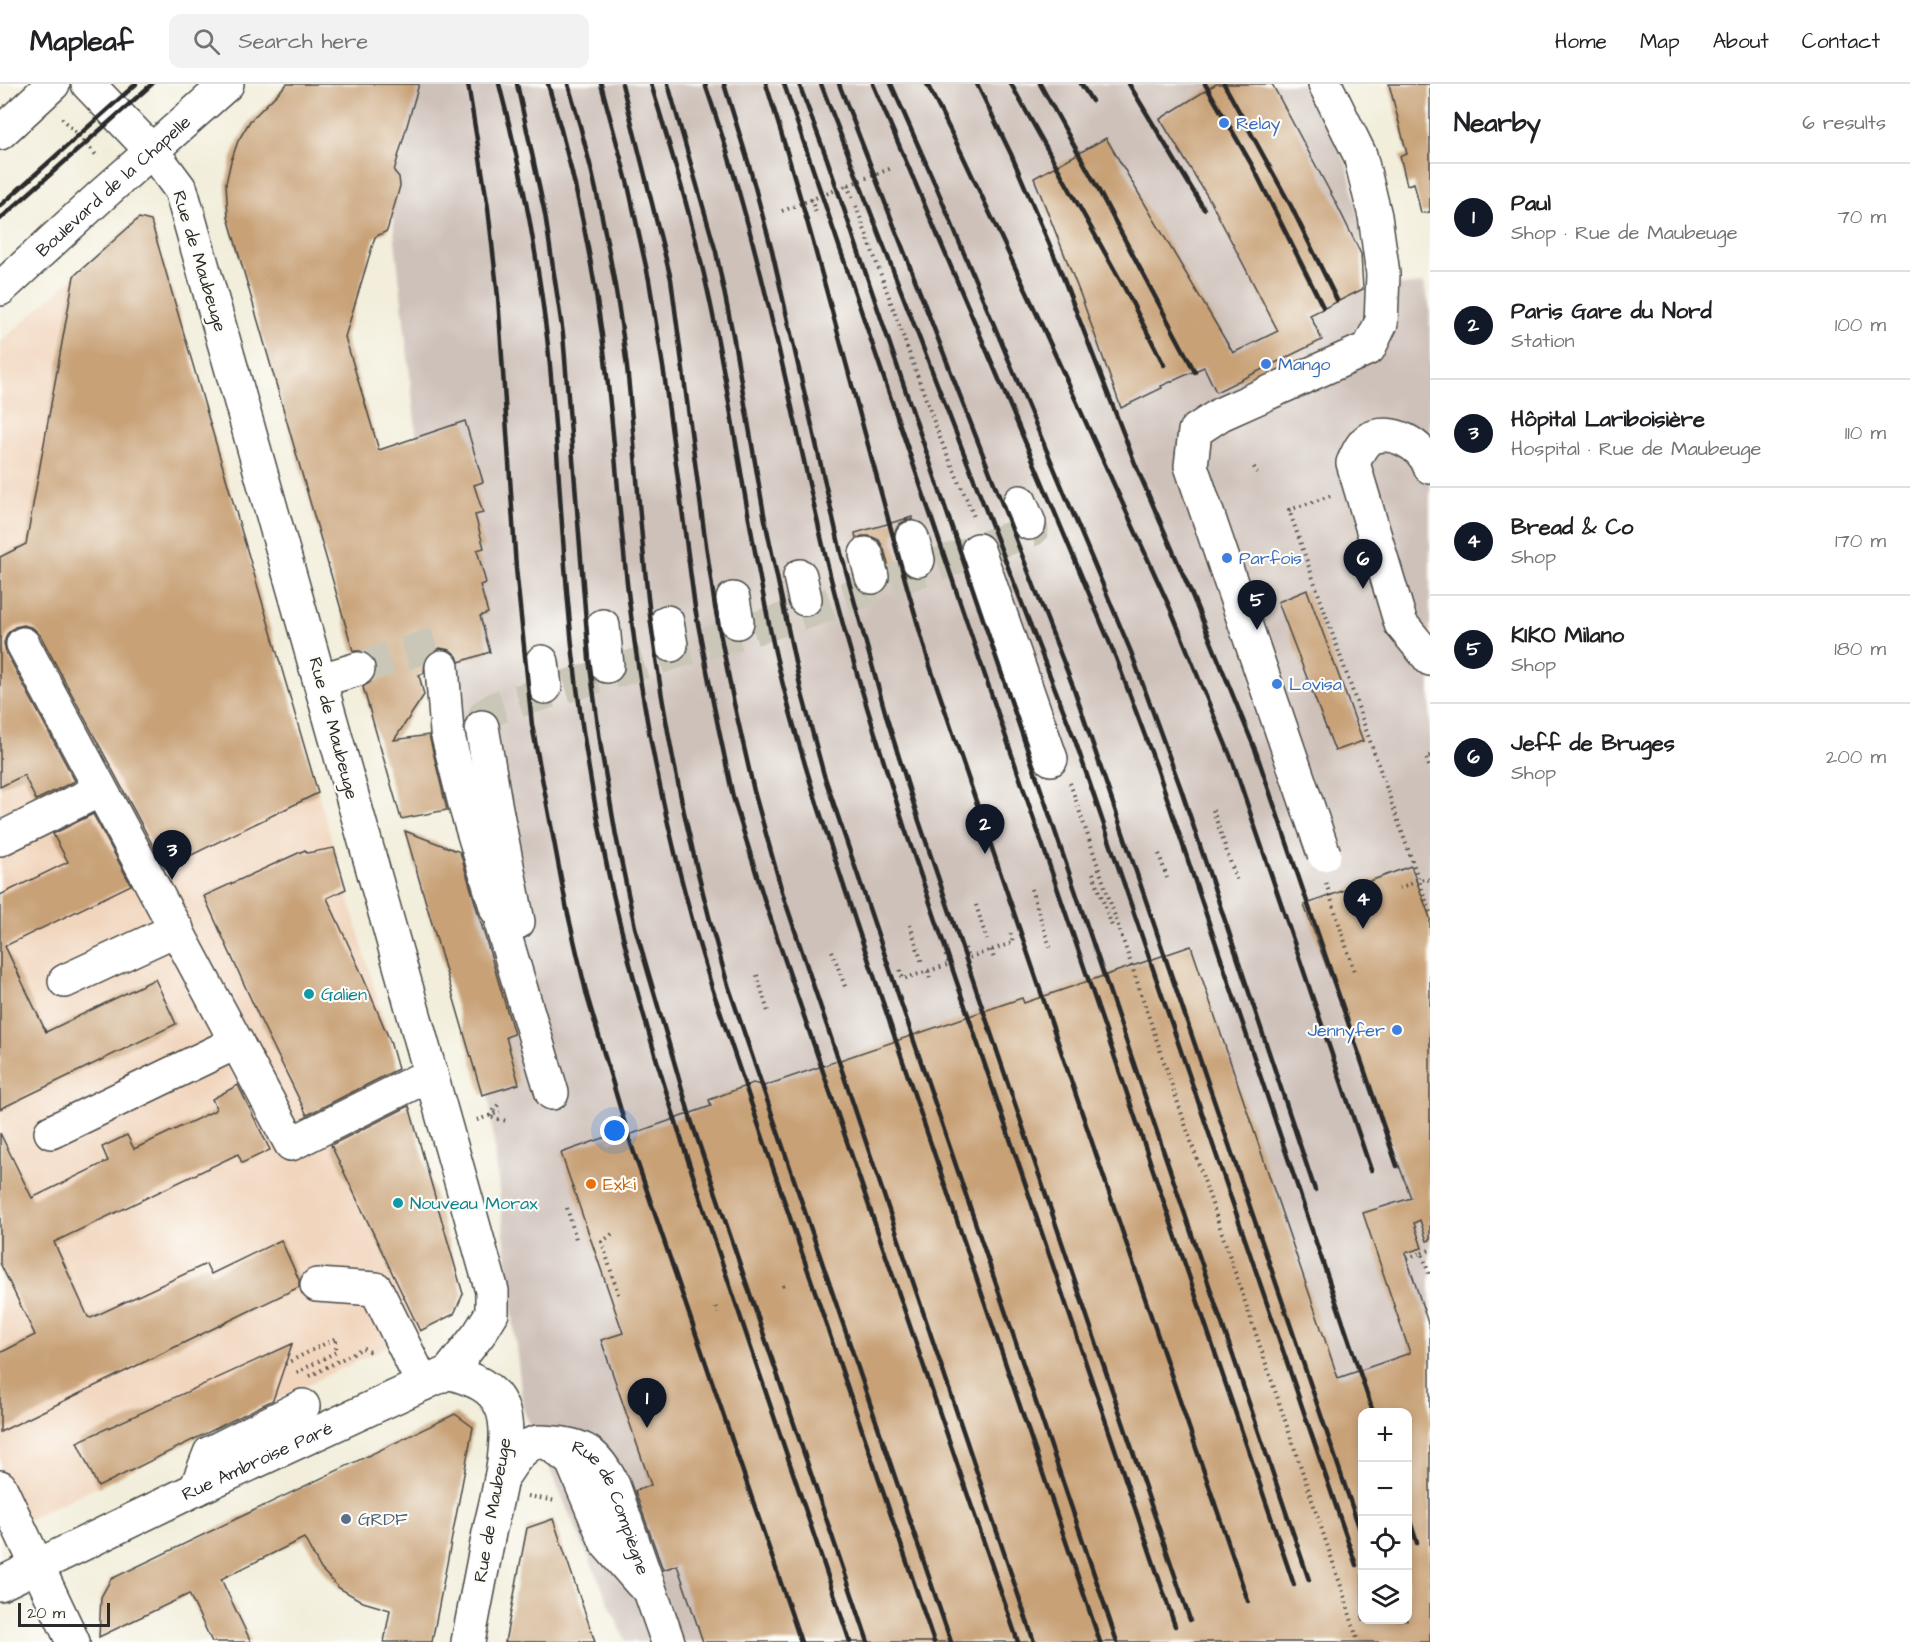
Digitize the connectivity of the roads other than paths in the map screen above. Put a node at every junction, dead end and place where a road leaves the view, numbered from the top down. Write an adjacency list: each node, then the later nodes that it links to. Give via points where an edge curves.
1 (88, 84): 6 (street, Rue de Maubeuge)
2 (227, 84): 6 (street, Boulevard de la Chapelle)
3 (1325, 84): 21 (street, bridge, via 1360,155 1375,216 1383,274 1381,322 1369,348 1221,414 1195,431 1191,466)
4 (54, 98): 5 (street)
5 (0, 133)
6 (152, 151): 7 (street, Boulevard de la Chapelle); 16 (street, Rue de Maubeuge, via 181,190)
7 (0, 289)
8 (1430, 467): 12 (street, via 1405,440 1388,434 1369,439 1353,463 1401,624)
9 (977, 537): 18 (street)
10 (603, 626): 13 (street)
11 (23, 644): 19 (street)
12 (1430, 659)
13 (607, 666)
14 (442, 667): 22 (street, via 447,732 465,808)
15 (358, 669): 16 (street)
16 (321, 680): 26 (street, Rue de Maubeuge)
17 (482, 727): 22 (street, via 518,922)
18 (1059, 767)
19 (100, 790): 20 (street); 23 (street)
20 (0, 839)
21 (1324, 854)
22 (502, 926): 27 (street)
23 (177, 929): 24 (street); 25 (street)
24 (65, 981)
25 (237, 1042): 26 (street, via 291,1144); 28 (street)
26 (431, 1074): 30 (street, Rue de Maubeuge, via 492,1291)
27 (552, 1093)
28 (51, 1132)
29 (317, 1285): 31 (street, via 376,1289)
30 (492, 1313): 31 (street, Rue Ambroise Paré, via 479,1334)
31 (436, 1378): 33 (street, Rue de Maubeuge, via 473,1380 486,1386 501,1406 506,1437); 35 (street, Rue Ambroise Paré)
32 (302, 1394): 35 (street, via 210,1454)
33 (501, 1479): 39 (street, Rue de Maubeuge); 40 (street, Rue de Compiègne, via 521,1451 539,1441 581,1447 589,1453 605,1470 612,1485)
34 (0, 1487): 36 (street)
35 (196, 1489): 36 (street, Rue Ambroise Paré)
36 (37, 1567): 37 (street, Rue Ambroise Paré); 38 (street)
37 (0, 1584)
38 (73, 1642)
39 (468, 1642)
40 (668, 1642)

